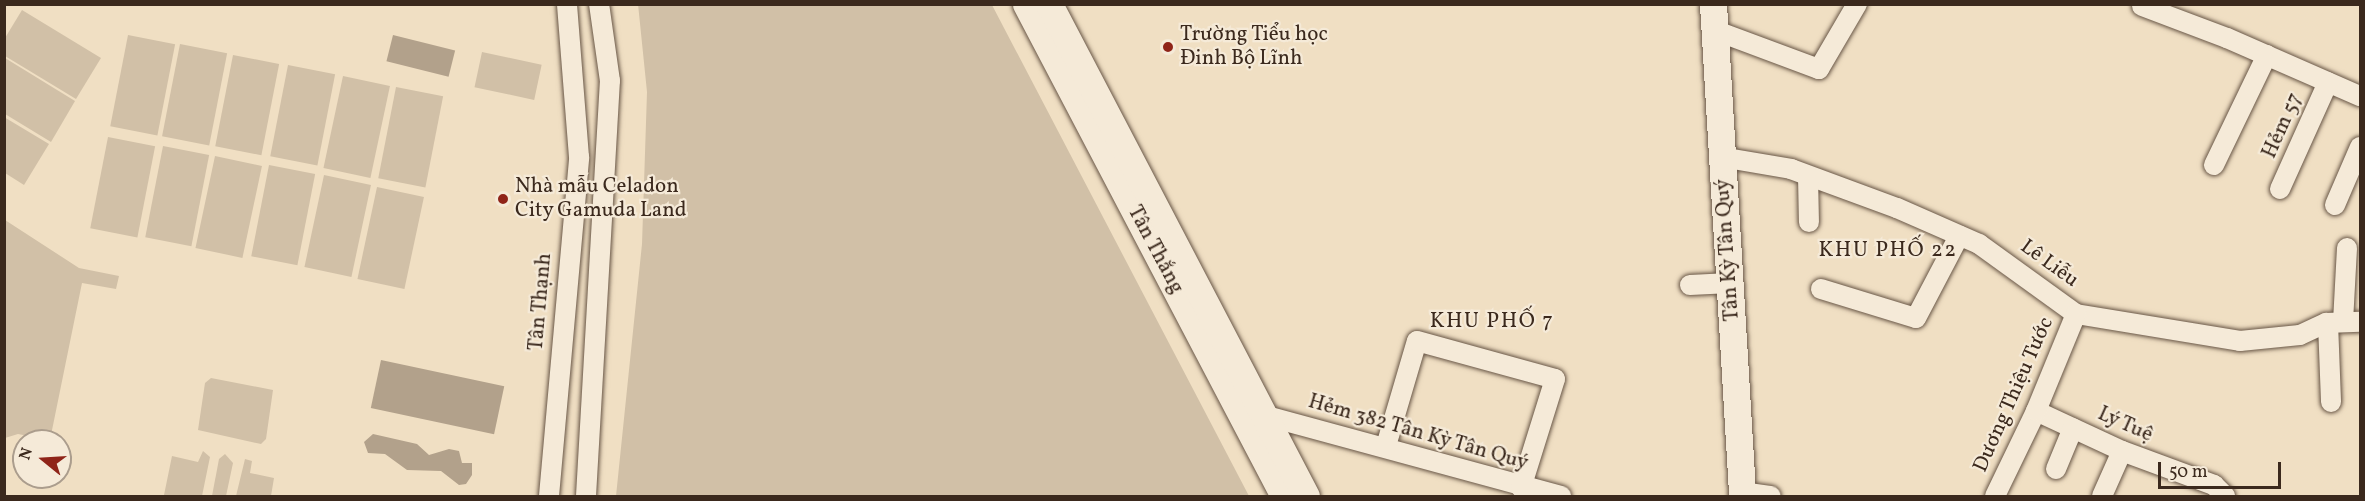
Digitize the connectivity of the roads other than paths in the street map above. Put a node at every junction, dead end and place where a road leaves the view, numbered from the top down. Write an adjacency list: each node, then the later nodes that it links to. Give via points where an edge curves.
1 (567, 4): 34 (street, Tân Thạnh, via 579,157)
2 (599, 4): 35 (street, via 610,81)
3 (1026, 4): 36 (street, Tân Thắng)
4 (1049, 4): 27 (street, Tân Thắng)
5 (1857, 4): 7 (street, via 1819,69)
6 (2142, 6): 8 (street)
7 (1713, 17): 12 (street, Tân Kỳ Tân Quý)
8 (2267, 55): 9 (street); 13 (street)
9 (2328, 82): 10 (street); 15 (street, Hẻm 57)
10 (2361, 96)
11 (2361, 147): 16 (street)
12 (1721, 157): 14 (street, Lê Liễu); 20 (street, Tân Kỳ Tân Quý)
13 (2214, 165)
14 (1808, 176): 17 (street); 18 (street, Lê Liễu)
15 (2280, 189)
16 (2336, 206)
17 (1809, 222)
18 (1959, 236): 22 (street, via 1916,318); 23 (street, Lê Liễu, via 2008,264)
19 (2347, 248): 24 (street)
20 (1730, 283): 21 (street); 33 (street, Tân Kỳ Tân Quý)
21 (1690, 285)
22 (1821, 289)
23 (2076, 314): 24 (street, Lê Liễu, via 2240,341 2300,335); 26 (street, Dương Thiệu Tước)
24 (2344, 322): 25 (street)
25 (2331, 402)
26 (2036, 411): 28 (street, Lý Tuệ); 40 (street, Dương Thiệu Tước)
27 (1263, 415): 29 (street, Hẻm 382 Tân Kỳ Tân Quý); 37 (street, Tân Thắng)
28 (2073, 428): 30 (street, Lý Tuệ); 31 (street)
29 (1386, 446): 32 (street, Hẻm 382 Tân Kỳ Tân Quý); 32 (street, via 1417,341 1555,379)
30 (2122, 451): 41 (street); 42 (street, Lý Tuệ, via 2214,485)
31 (2056, 469)
32 (1521, 488): 38 (street, Hẻm 382 Tân Kỳ Tân Quý)
33 (1742, 494): 39 (street)
34 (549, 496)
35 (586, 496)
36 (1284, 496)
37 (1306, 496)
38 (1561, 496)
39 (1771, 496)
40 (1995, 496)
41 (2102, 496)
42 (2225, 496)

